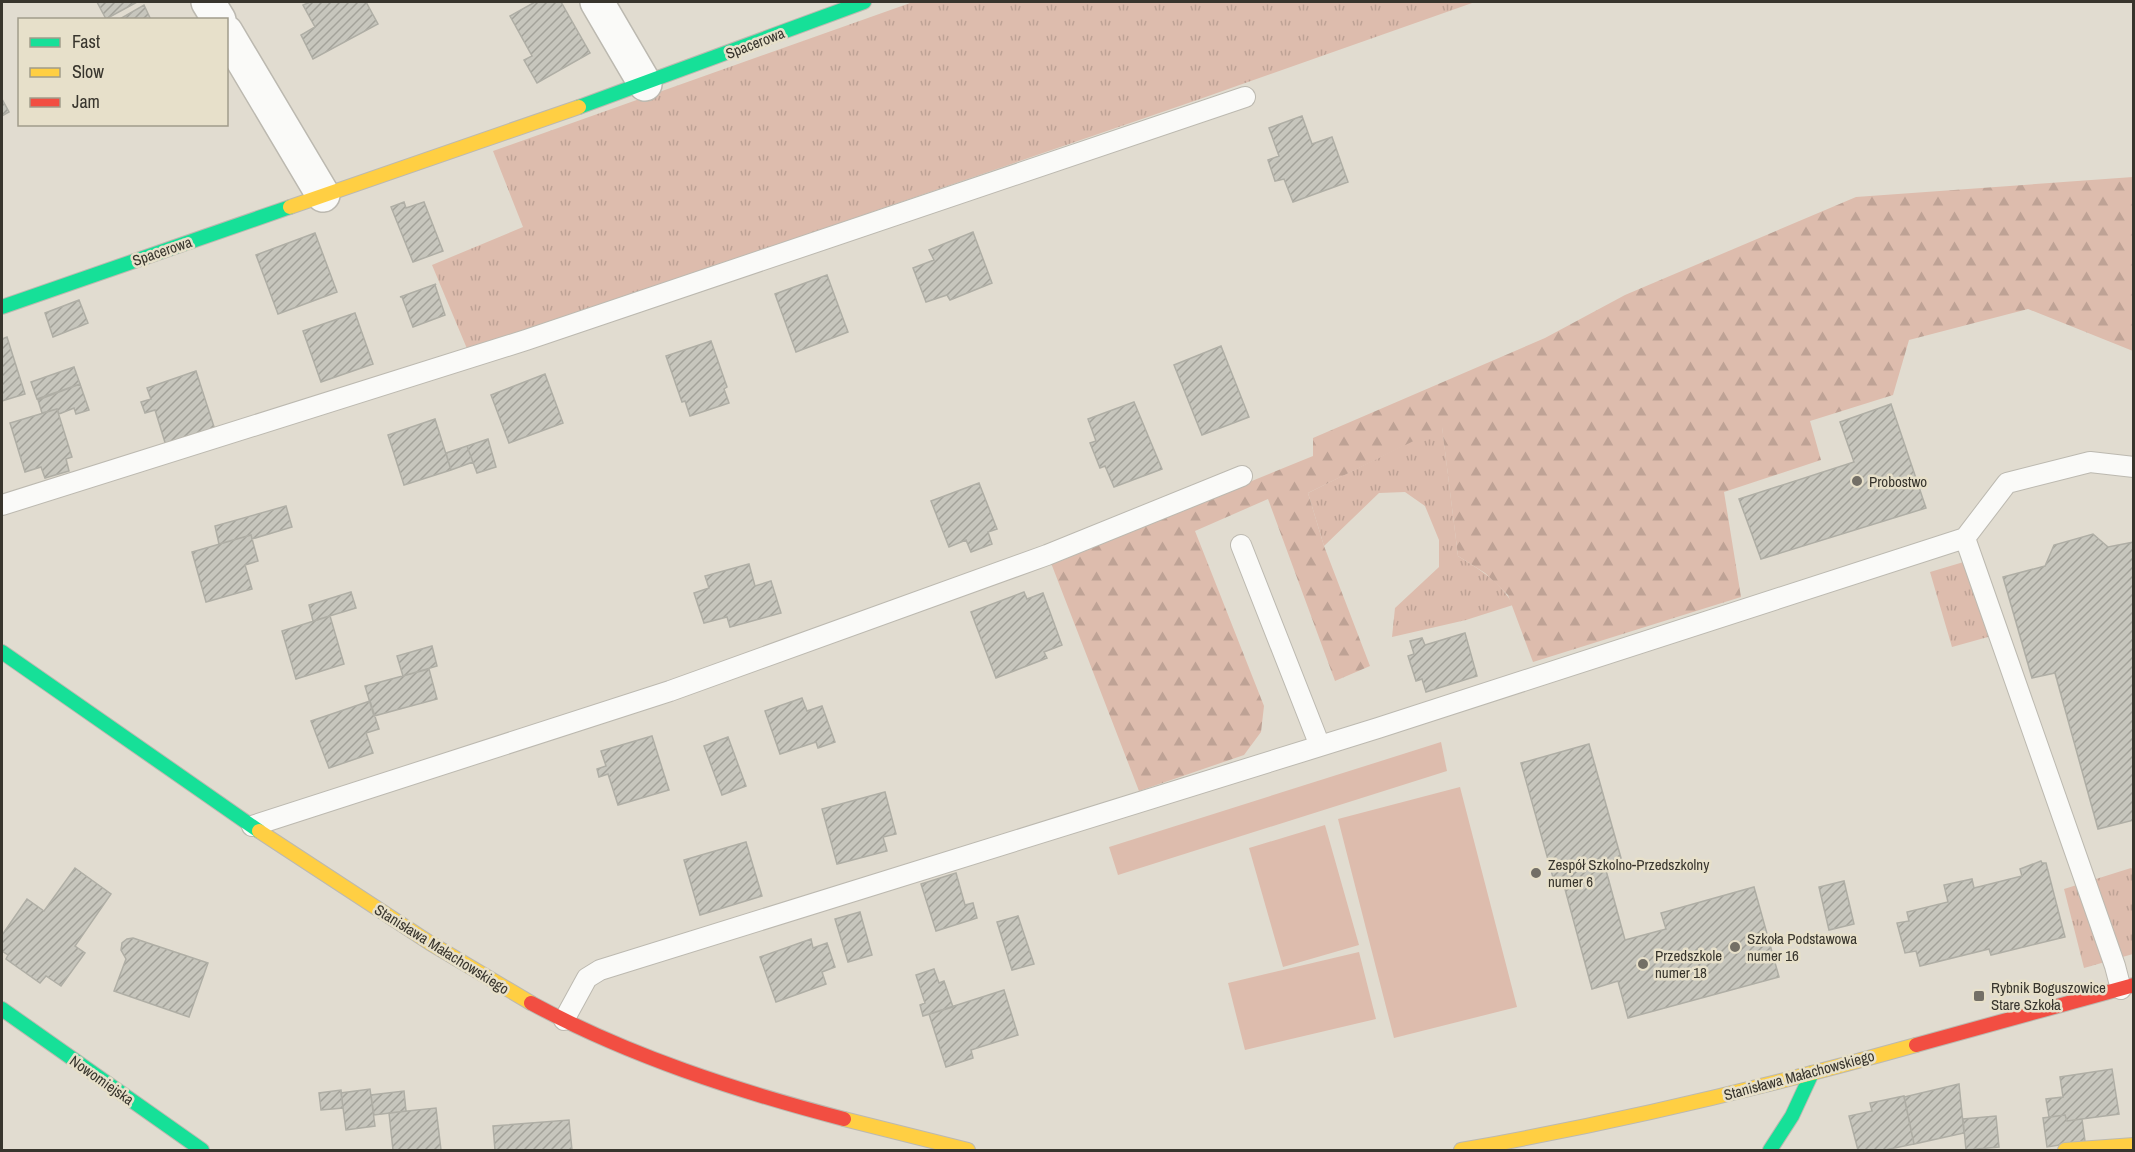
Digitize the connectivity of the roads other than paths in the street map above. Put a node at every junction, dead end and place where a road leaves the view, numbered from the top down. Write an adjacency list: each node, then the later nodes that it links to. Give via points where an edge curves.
1 (208, 2): 4 (street)
2 (597, 2): 6 (street)
3 (864, 2): 6 (street, Spacerowa)
4 (218, 18)
5 (228, 35): 8 (street)
6 (645, 84): 8 (street, Spacerowa)
7 (1245, 97): 12 (lane, via 526,340)
8 (323, 195): 9 (street, Spacerowa)
9 (2, 307)
10 (2133, 467): 13 (lane, via 2090,462 2007,483)
11 (1242, 476): 17 (lane, via 1047,555 670,691)
12 (2, 505)
13 (1965, 538): 16 (lane); 18 (lane, via 2115,966)
14 (1241, 545): 16 (lane)
15 (2, 652): 17 (street, Stanisława Małachowskiego)
16 (1320, 746): 20 (lane, via 600,970 587,978)
17 (252, 826): 20 (street, Stanisława Małachowskiego, via 470,970)
18 (2127, 987): 21 (street, Stanisława Małachowskiego)
19 (2, 1009): 23 (street, Nowomiejska)
20 (564, 1020): 24 (street, Stanisława Małachowskiego, via 649,1058 772,1099)
21 (1812, 1073): 25 (street, Stanisława Małachowskiego, via 1568,1131); 26 (street, via 1792,1116)
22 (2133, 1145): 27 (street)
23 (202, 1150)
24 (968, 1150)
25 (1461, 1150)
26 (1770, 1150)
27 (2065, 1150)

